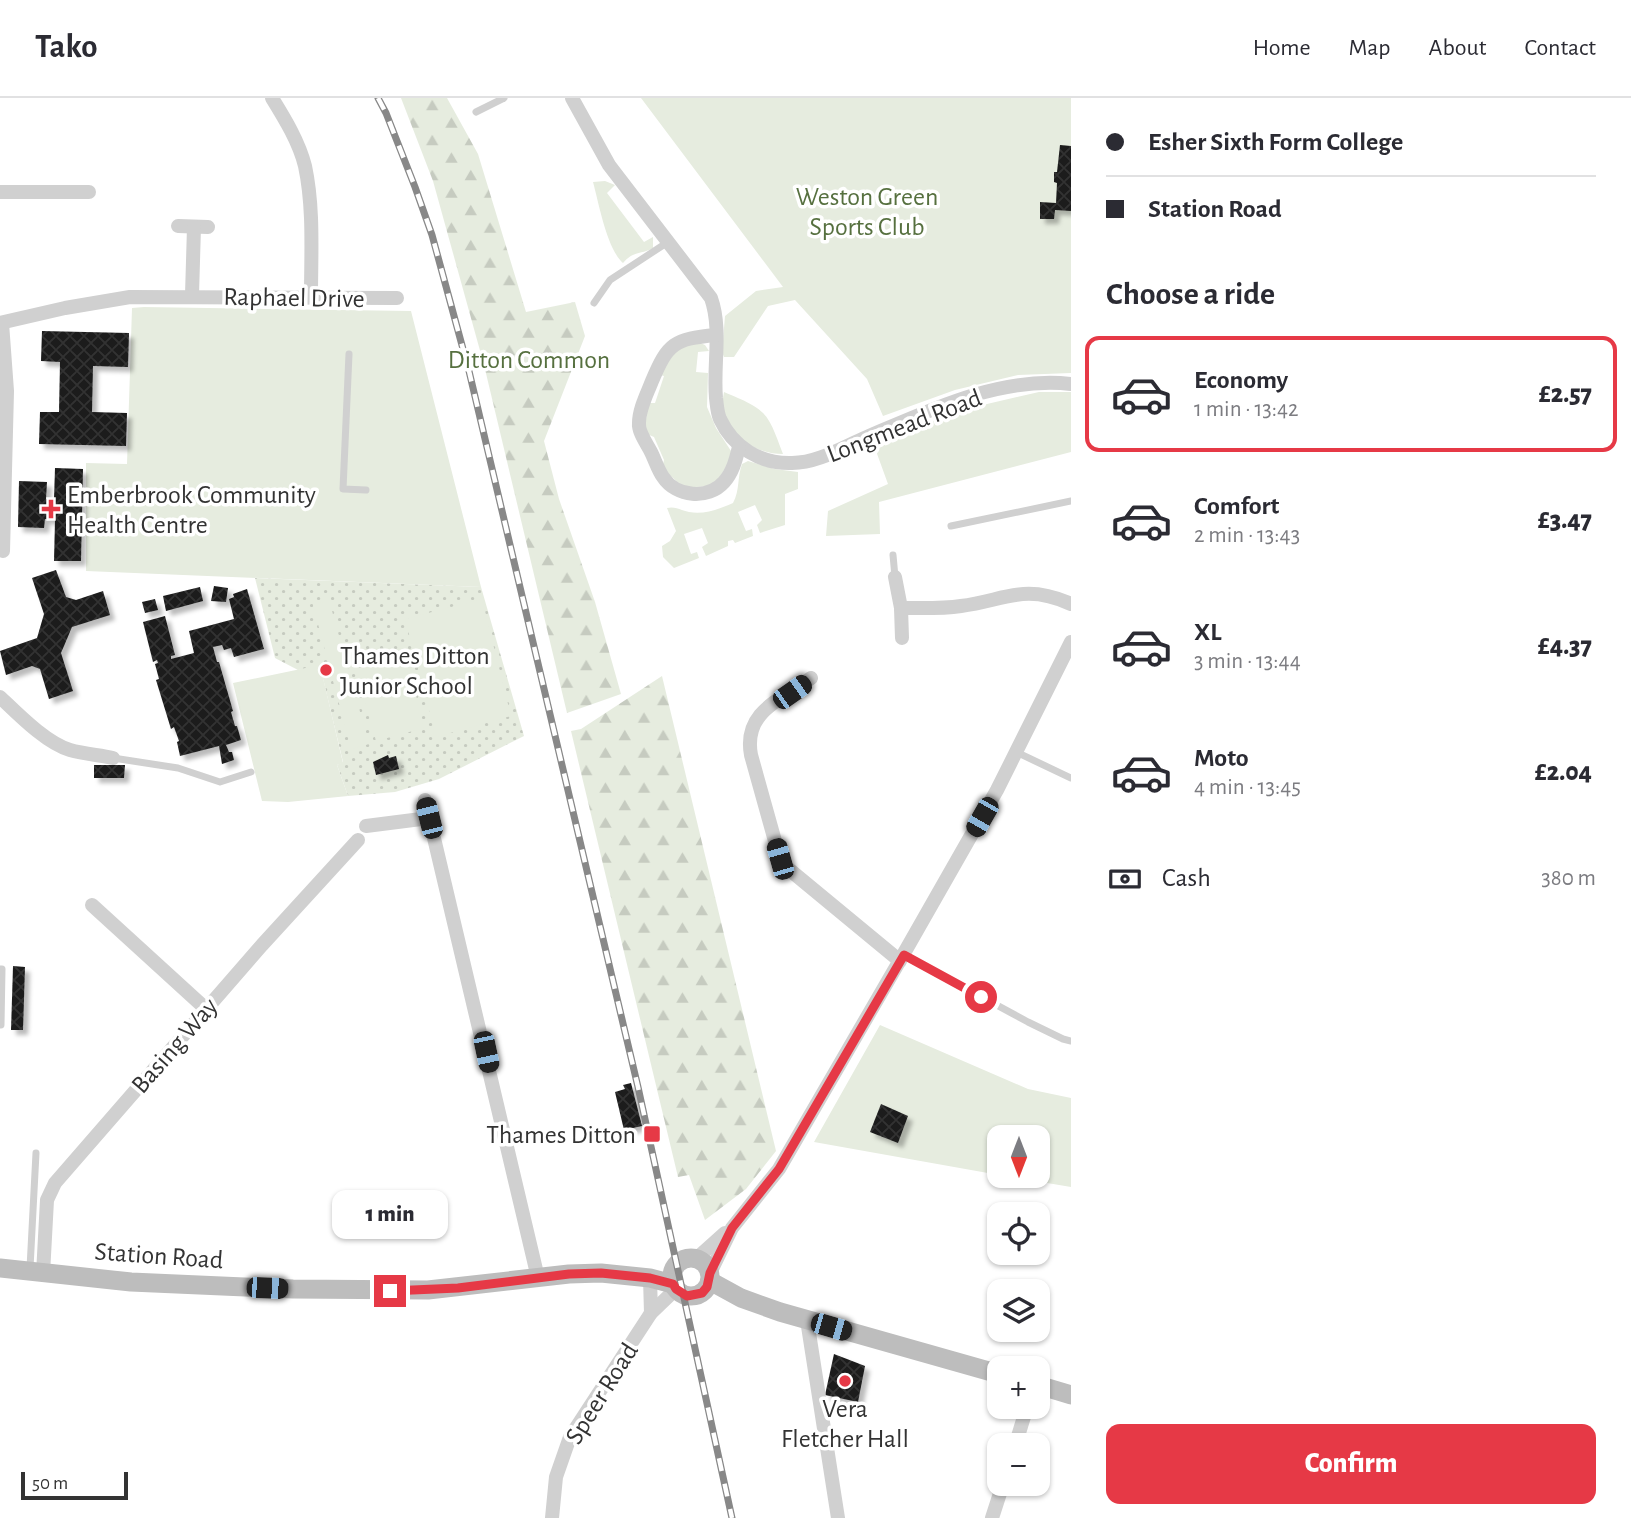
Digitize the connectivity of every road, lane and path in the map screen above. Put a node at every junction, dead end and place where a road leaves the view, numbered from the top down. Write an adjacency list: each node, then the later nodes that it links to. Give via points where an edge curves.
1 (272, 98): 10 (street, via 304,163 310,209)
2 (504, 98): 4 (lane)
3 (572, 98): 8 (street, via 606,168)
4 (476, 112)
5 (0, 192): 6 (street)
6 (89, 192)
7 (177, 226): 9 (street, Raphael Drive, via 201,227)
8 (669, 242): 12 (lane, via 610,280); 14 (street, via 711,298 717,314)
9 (192, 295): 10 (street, Raphael Drive); 13 (street, Raphael Drive, via 130,297)
10 (311, 296): 11 (street, Raphael Drive)
11 (397, 298)
12 (594, 303)
13 (1, 323): 21 (street, Raphael Drive, via 7,391)
14 (716, 335): 17 (street, via 718,416); 17 (street, via 670,346 638,425 663,478 689,494 703,494 725,482)
15 (349, 354): 18 (lane, via 343,489)
16 (1071, 384): 17 (street, Longmead Road, via 1033,384 957,401 808,461 779,463)
17 (739, 447)
18 (366, 490)
19 (1071, 501): 20 (lane)
20 (951, 526)
21 (3, 551)
22 (893, 555): 23 (lane)
23 (895, 577): 25 (street)
24 (1071, 604): 25 (street, via 1039,593 959,607)
25 (901, 608): 26 (street)
26 (902, 638)
27 (1071, 642): 30 (street)
28 (811, 678): 39 (street, via 754,719 750,730 751,755 780,859 883,950)
29 (0, 697): 31 (street, via 59,745)
30 (1016, 752): 33 (lane); 39 (street)
31 (114, 758): 32 (lane, via 178,768 220,782)
32 (251, 772)
33 (1071, 778)
34 (425, 800): 35 (street)
35 (429, 818): 36 (street); 48 (street)
36 (366, 826)
37 (358, 840): 41 (street, Basing Way)
38 (92, 905): 41 (street)
39 (902, 958): 43 (lane); 46 (street, via 779,1169)
40 (0, 969): 42 (lane)
41 (206, 1009): 47 (street, Basing Way, via 49,1191)
42 (1, 1025)
43 (1071, 1041)
44 (36, 1153): 47 (lane)
45 (0, 1268): 47 (main road, Station Road)
46 (705, 1271): 50 (main road, via 685,1259 677,1264); 50 (main road, via 702,1293 694,1296 683,1295); 52 (main road, via 741,1298)
47 (36, 1273): 48 (main road, Station Road, via 188,1285 390,1291)
48 (538, 1278): 49 (main road, Station Road, via 601,1273)
49 (650, 1278): 50 (main road, Station Road); 51 (street, Speer Road)
50 (674, 1281): 51 (street, Speer Road)
51 (651, 1313): 57 (street, Speer Road, via 570,1437 556,1477)
52 (807, 1320): 53 (main road); 58 (street)
53 (987, 1371)
54 (1050, 1389): 55 (main road)
55 (1071, 1395)
56 (999, 1496): 59 (street)
57 (552, 1518)
58 (838, 1518)
59 (992, 1518)

